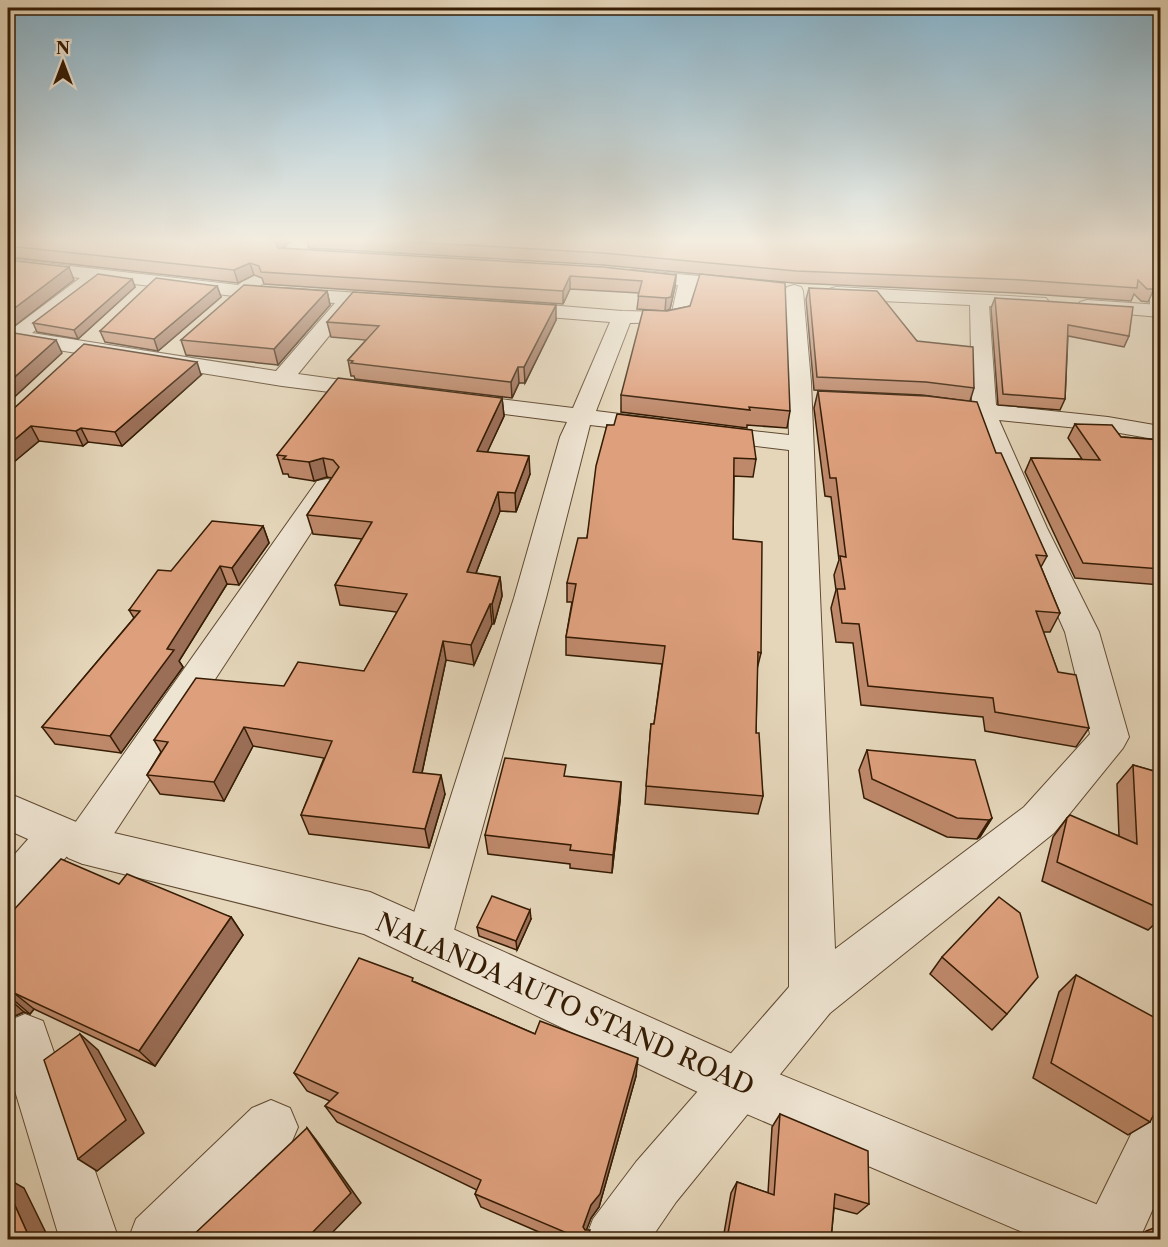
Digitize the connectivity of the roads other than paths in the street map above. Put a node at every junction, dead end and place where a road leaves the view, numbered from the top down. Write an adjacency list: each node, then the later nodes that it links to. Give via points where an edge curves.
1 (65, 297): 14 (street)
2 (235, 297): 10 (street)
3 (338, 297): 7 (street)
4 (685, 297): 13 (street, via 681,315 676,318)
5 (777, 297): 24 (street, via 811,399)
6 (930, 297): 8 (street)
7 (350, 298): 9 (street); 17 (street)
8 (979, 299): 12 (street); 21 (street)
9 (414, 302)
10 (225, 306)
11 (496, 307): 13 (street)
12 (1160, 312)
13 (622, 317): 22 (street)
14 (10, 338): 16 (street)
15 (181, 345): 16 (street)
16 (164, 360): 17 (street)
17 (282, 379): 18 (street)
18 (398, 393)
19 (432, 398): 22 (street)
20 (945, 407): 21 (street)
21 (984, 412): 23 (street); 30 (street, via 1082,632 1110,737 1039,820)
22 (583, 417): 24 (street); 29 (street, via 573,437 530,598)
23 (1161, 433)
24 (801, 444): 30 (street)
25 (327, 487): 27 (street)
26 (8, 812): 27 (street, NALANDA AUTO STAND ROAD)
27 (71, 839): 28 (street); 29 (street, NALANDA AUTO STAND ROAD, via 370,914)
28 (8, 893)
29 (428, 941): 32 (street, NALANDA AUTO STAND ROAD)
30 (813, 996): 32 (street)
31 (8, 1057): 35 (street, via 25,1039)
32 (740, 1084): 37 (street, via 656,1182); 38 (street, NALANDA AUTO STAND ROAD)
33 (271, 1127): 36 (street)
34 (1161, 1133): 38 (street)
35 (90, 1239)
36 (157, 1239)
37 (614, 1239)
38 (1108, 1239)

